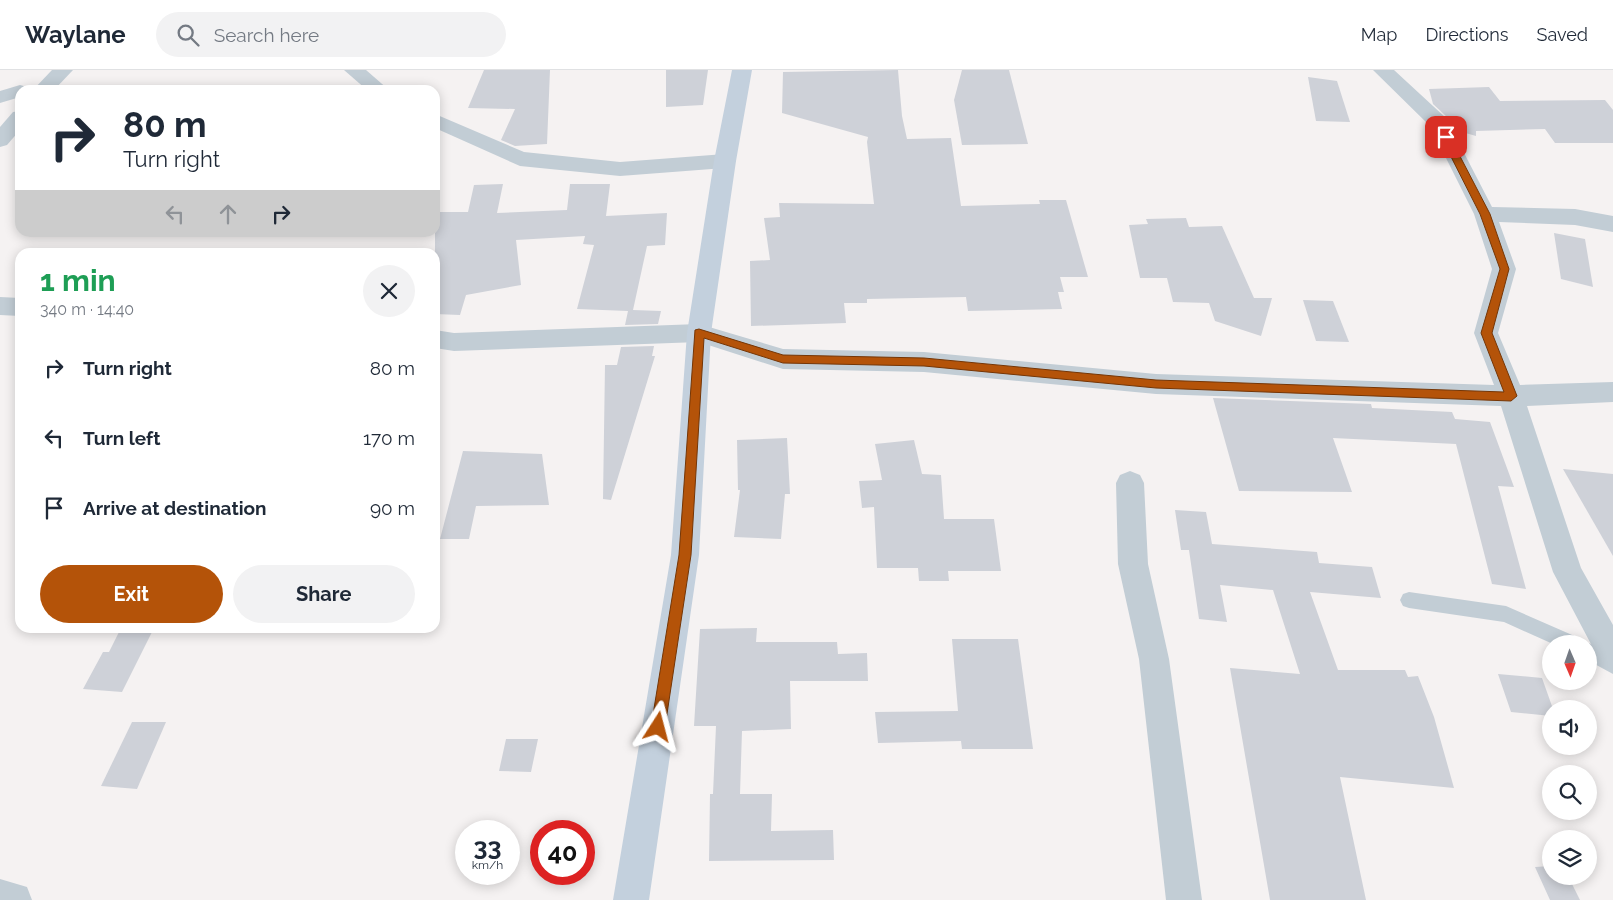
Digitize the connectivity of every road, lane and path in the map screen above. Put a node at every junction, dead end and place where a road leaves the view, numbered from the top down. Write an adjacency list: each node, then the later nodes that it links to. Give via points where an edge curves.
1 (354, 70): 6 (street)
2 (742, 70): 12 (street)
3 (1383, 70): 13 (street, via 1439,123)
4 (52, 81): 5 (street)
5 (40, 85)
6 (373, 85)
7 (15, 92): 8 (street)
8 (0, 97)
9 (440, 122): 12 (street, via 520,158 620,169)
10 (15, 123): 11 (street)
11 (0, 140)
12 (725, 161): 17 (street)
13 (1485, 214): 14 (street, via 1575,217); 20 (street, via 1504,269 1486,333)
14 (1613, 224)
15 (0, 306): 16 (street)
16 (15, 307)
17 (699, 333): 18 (street, via 454,342); 20 (street, via 783,359 924,362 1156,384); 31 (street, via 685,555)
18 (440, 339)
19 (1613, 392): 20 (street)
20 (1511, 396): 23 (street, via 1568,572)
21 (1130, 483): 32 (street, via 1133,564 1154,659)
22 (1409, 600): 25 (lane, via 1506,614)
23 (1584, 601): 24 (street); 26 (street)
24 (1613, 610)
25 (1553, 635)
26 (1613, 655)
27 (1598, 657): 28 (lane)
28 (1613, 665)
29 (0, 897): 30 (street)
30 (14, 900)
31 (631, 900)
32 (1184, 900)

